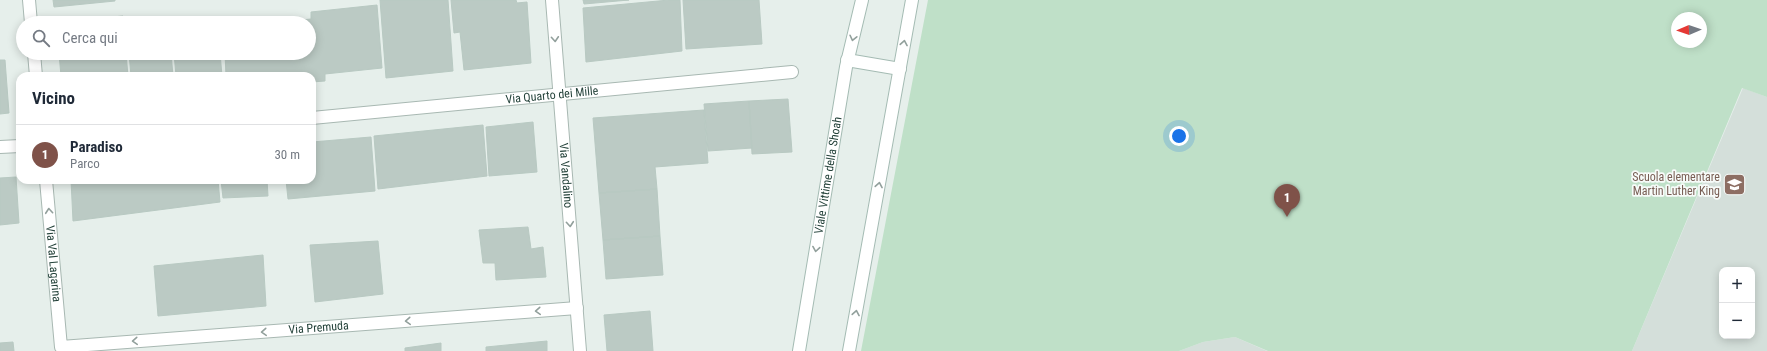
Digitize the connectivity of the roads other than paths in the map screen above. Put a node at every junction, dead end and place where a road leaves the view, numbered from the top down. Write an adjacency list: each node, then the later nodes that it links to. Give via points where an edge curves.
1 (29, 0): 5 (street)
2 (552, 0): 11 (street, Via Vandalino, one-way to 11)
3 (862, 0): 7 (street, Viale Vittime della Shoah, one-way to 7)
4 (912, 0): 8 (street, one-way to 4)
5 (30, 16)
6 (35, 60): 9 (street)
7 (847, 60): 8 (street); 19 (street, Viale Vittime della Shoah, one-way to 19)
8 (900, 69): 20 (street, one-way to 8)
9 (36, 72)
10 (792, 72): 11 (street, Via Quarto dei Mille)
11 (560, 95): 12 (street, Via Quarto dei Mille); 16 (street, Via Vandalino, one-way to 16)
12 (316, 118)
13 (16, 146): 14 (street)
14 (0, 147)
15 (46, 184): 17 (street, Via Val Lagarina, one-way to 15)
16 (576, 308): 17 (street, Via Premuda, one-way to 17); 18 (street, Via Vandalino)
17 (61, 347)
18 (580, 351)
19 (799, 351)
20 (849, 351)

